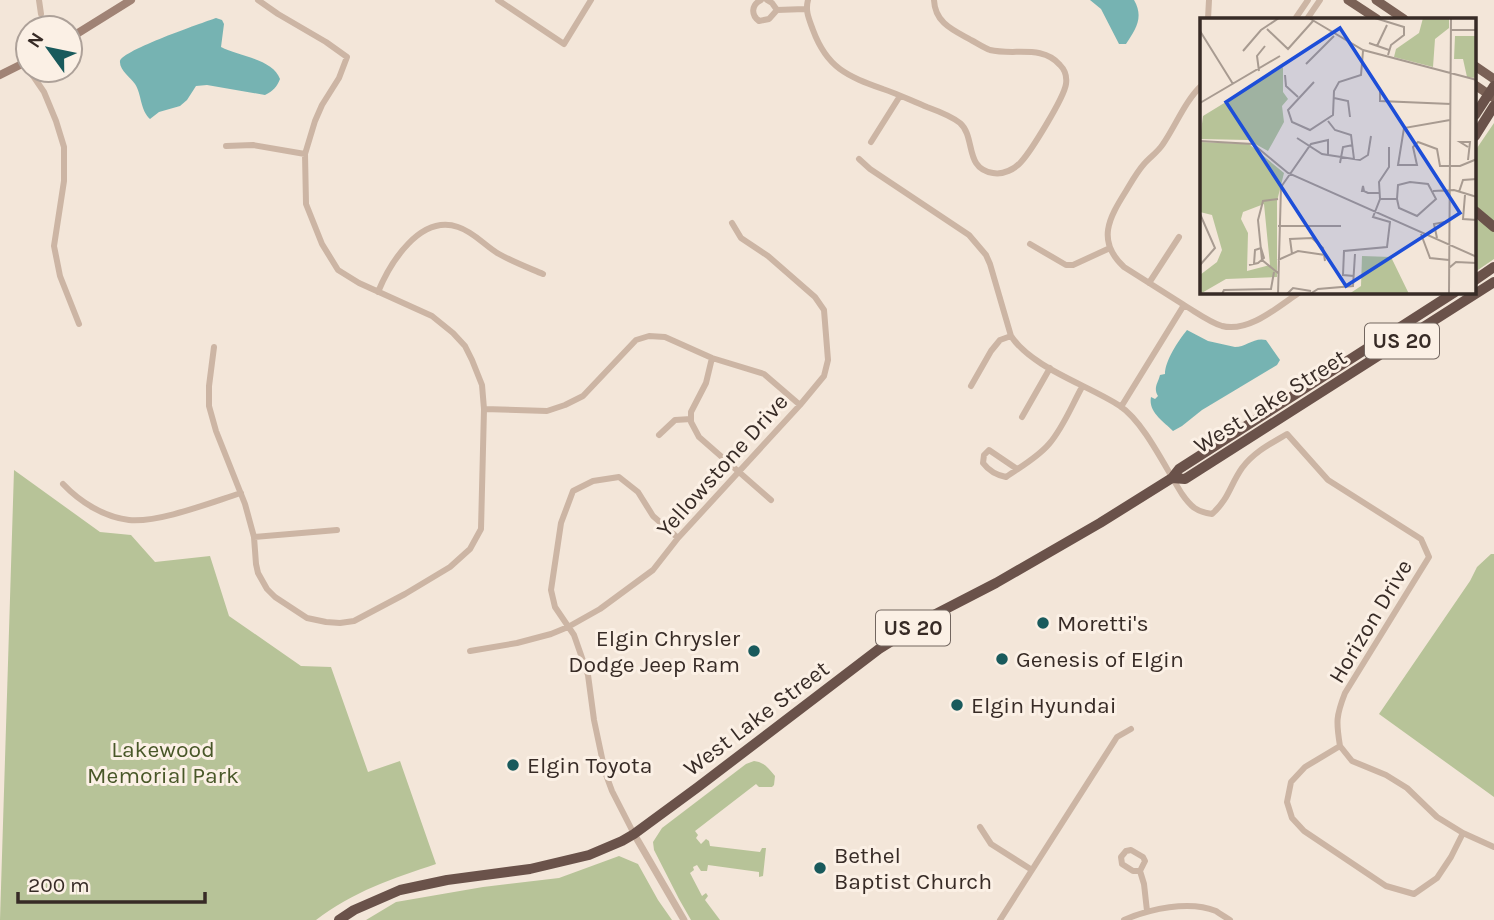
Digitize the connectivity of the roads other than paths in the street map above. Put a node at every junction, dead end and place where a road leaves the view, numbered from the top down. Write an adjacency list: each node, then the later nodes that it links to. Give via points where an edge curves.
1 (39, 0): 17 (street)
2 (131, 0): 23 (main road)
3 (258, 0): 38 (street, via 347,57 315,121)
4 (498, 0): 5 (street, via 564,44)
5 (591, 0)
6 (761, 0): 16 (street, via 753,13 759,21 769,19)
7 (767, 0): 16 (street)
8 (808, 0): 15 (street)
9 (934, 0): 30 (street, via 934,10 946,26 989,50 1039,52 1054,58 1064,69 1067,82 1060,102 1022,161 1011,170 994,173 973,159 959,122)
10 (1209, 0): 18 (street)
11 (1308, 0): 19 (street)
12 (1320, 0): 20 (street)
13 (1348, 0): 21 (main road)
14 (1376, 0): 22 (main road)
15 (805, 9): 16 (street); 30 (street, via 820,48 834,64 848,75)
16 (777, 10)
17 (41, 14)
18 (1208, 18)
19 (1297, 18)
20 (1308, 18)
21 (1375, 18)
22 (1403, 18)
23 (84, 29)
24 (1476, 67): 25 (main road)
25 (1494, 79)
26 (39, 84): 61 (street, via 64,148 54,247)
27 (1476, 85): 29 (main road)
28 (1200, 87): 45 (street, via 1112,213)
29 (1492, 93): 32 (highway)
30 (901, 96): 36 (street)
31 (1494, 106): 34 (highway)
32 (1476, 114)
33 (1494, 118): 34 (highway)
34 (1481, 125): 35 (highway)
35 (1476, 134)
36 (871, 142)
37 (226, 146): 38 (street, via 253,145)
38 (305, 155): 52 (street, via 306,204 322,244 338,270)
39 (859, 159): 62 (street, via 970,235 990,264)
40 (1476, 212): 42 (highway)
41 (732, 223): 68 (street, Yellowstone Drive, via 741,238 815,296 824,310 828,360 824,376)
42 (1494, 227)
43 (1179, 237): 50 (street)
44 (1030, 244): 45 (street, via 1066,265)
45 (1110, 248): 50 (street, via 1117,261)
46 (1494, 267): 48 (highway)
47 (543, 274): 52 (street, via 500,255 467,231 445,224 418,234 387,270)
48 (1476, 279)
49 (1494, 282): 57 (highway, West Lake Street / US 20)
50 (1149, 283): 59 (street)
51 (1494, 290): 58 (highway)
52 (378, 292): 70 (street, via 422,310 453,333 477,369)
53 (1297, 294): 59 (street, via 1241,327 1221,326)
54 (1437, 294): 60 (highway)
55 (1452, 294): 60 (highway, West Lake Street / US 20)
56 (1476, 294): 58 (highway, West Lake Street / US 20)
57 (1476, 294)
58 (1468, 299): 76 (highway, West Lake Street / US 20, via 1185,479)
59 (1184, 305): 69 (street)
60 (1429, 309): 76 (highway, West Lake Street / US 20, via 1179,468)
61 (79, 324)
62 (1011, 336): 65 (street, via 1027,354); 66 (street, via 991,351)
63 (215, 347): 78 (street, via 209,406)
64 (712, 358): 68 (street, via 764,374); 70 (street, via 665,337 649,336 636,340 583,396 565,405 547,411); 72 (street)
65 (1050, 368): 67 (street); 71 (street)
66 (971, 386)
67 (1082, 387): 69 (street); 74 (street, via 1051,443)
68 (800, 405): 75 (street, Yellowstone Drive)
69 (1121, 407): 76 (street, via 1136,421)
70 (484, 409): 81 (street, via 481,529 470,549 450,567 405,594 354,621 307,618 275,597 261,581)
71 (1021, 417)
72 (691, 419): 73 (street, via 675,420); 75 (street, via 699,437)
73 (659, 435)
74 (1017, 469): 74 (street, via 1006,477 997,475 983,463 984,455 989,450)
75 (740, 472): 79 (street); 82 (street, Yellowstone Drive)
76 (1172, 478): 86 (street, Horizon Drive, via 1189,504 1198,512 1212,514 1223,505 1242,468 1257,452 1287,434 1328,480 1421,539 1429,556 1337,714); 89 (highway, West Lake Street / US 20, via 879,649)
77 (63, 484): 78 (street, via 108,515 130,520 175,513)
78 (241, 493): 81 (street)
79 (771, 500)
80 (337, 530): 81 (street)
81 (254, 537)
82 (678, 538): 83 (street, Yellowstone Drive, via 653,570); 83 (street, via 620,477 593,481 572,491 561,523 551,590)
83 (568, 627): 84 (street, Yellowstone Drive); 89 (street, via 588,675 605,772)
84 (470, 651)
85 (1132, 729): 91 (street, via 1117,737)
86 (1340, 746): 88 (street, via 1352,761 1407,788 1437,817); 88 (street, via 1305,766 1291,782 1287,802 1292,818 1304,831 1385,886 1414,894 1437,878)
87 (980, 827): 91 (street, via 992,844)
88 (1463, 833): 90 (street)
89 (635, 834): 94 (highway, West Lake Street / US 20, via 565,861 400,890); 95 (street)
90 (1494, 847)
91 (1032, 870): 96 (street)
92 (1140, 871): 93 (street)
93 (1147, 911): 97 (street); 98 (street, via 1189,906)
94 (339, 920)
95 (684, 920)
96 (1000, 920)
97 (1124, 920)
98 (1230, 920)

